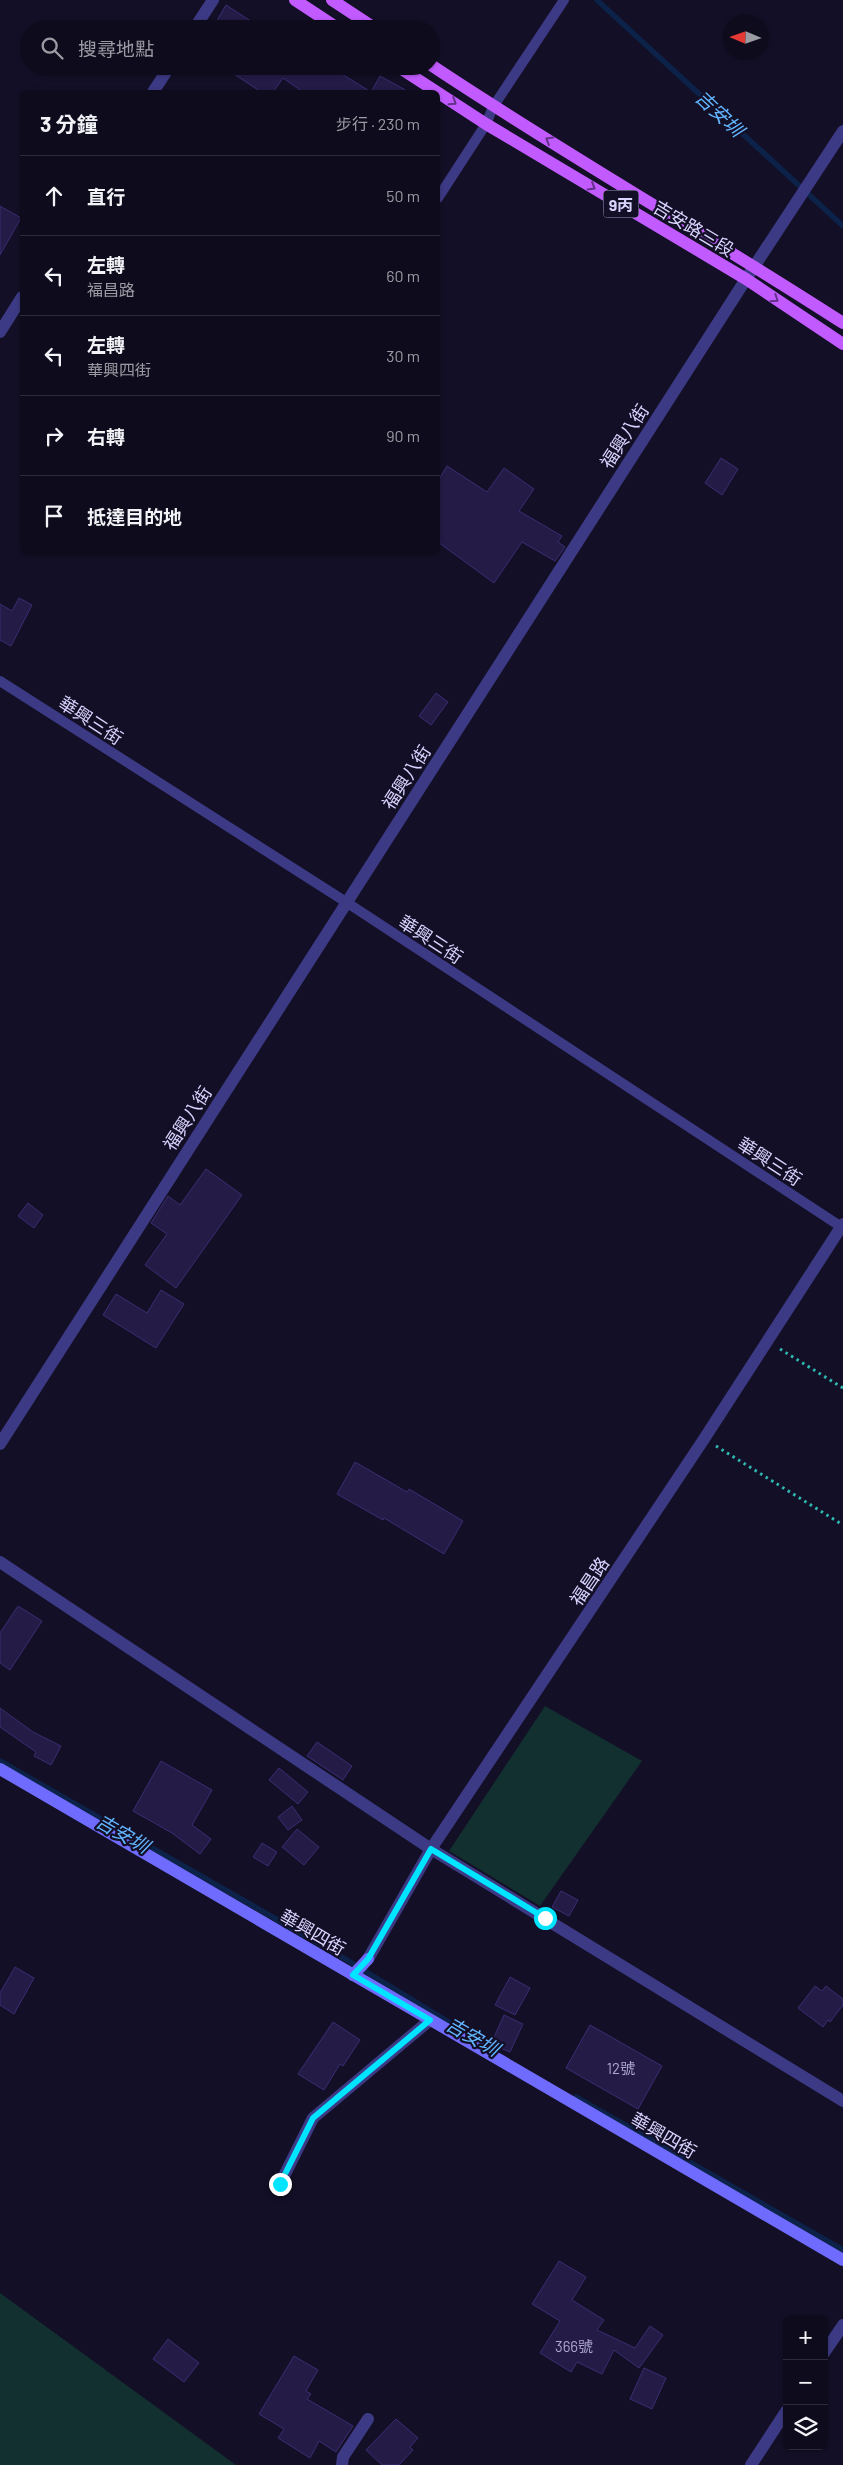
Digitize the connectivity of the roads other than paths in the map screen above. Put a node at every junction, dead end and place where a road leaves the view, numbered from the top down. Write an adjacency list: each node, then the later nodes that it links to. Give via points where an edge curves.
1 (213, 0): 5 (street)
2 (295, 0): 6 (main road)
3 (332, 0): 7 (main road)
4 (564, 0): 14 (lane)
5 (200, 20)
6 (325, 20)
7 (362, 20)
8 (440, 72): 14 (main road, 吉安路三段 / 9丙)
9 (164, 75): 11 (street)
10 (412, 75): 12 (main road, 吉安路三段 / 9丙, one-way to 12)
11 (155, 90)
12 (434, 90)
13 (440, 94): 15 (main road, 吉安路三段 / 9丙, one-way to 15)
14 (493, 106): 15 (lane); 18 (main road, 吉安路三段 / 9丙, one-way to 14)
15 (486, 124): 17 (lane); 19 (main road, 吉安路三段 / 9丙, one-way to 19)
16 (843, 131): 18 (street, 福興八街)
17 (440, 195)
18 (756, 266): 19 (street, 福興八街); 21 (main road, 吉安路三段 / 9丙)
19 (746, 279): 23 (main road, 吉安路三段 / 9丙, one-way to 23); 25 (street, 福興八街)
20 (20, 300): 22 (street)
21 (843, 323)
22 (0, 332)
23 (843, 344)
24 (0, 680): 25 (lane, 華興三街)
25 (346, 902): 26 (lane, 華興三街); 27 (street, 福興八街)
26 (842, 1226): 30 (street, 福昌路)
27 (0, 1444)
28 (0, 1562): 30 (street)
29 (0, 1769): 31 (street, 華興四街)
30 (431, 1849): 31 (street, 福昌路, via 368,1959); 33 (street)
31 (355, 1972): 32 (street, 華興四街)
32 (430, 2020): 34 (street, via 313,2118); 35 (street, 華興四街)
33 (843, 2101)
34 (280, 2184)
35 (843, 2260)
36 (843, 2325): 37 (street)
37 (828, 2347)
38 (783, 2416): 41 (street)
39 (368, 2419): 40 (street, via 343,2457)
40 (342, 2465)
41 (751, 2465)

